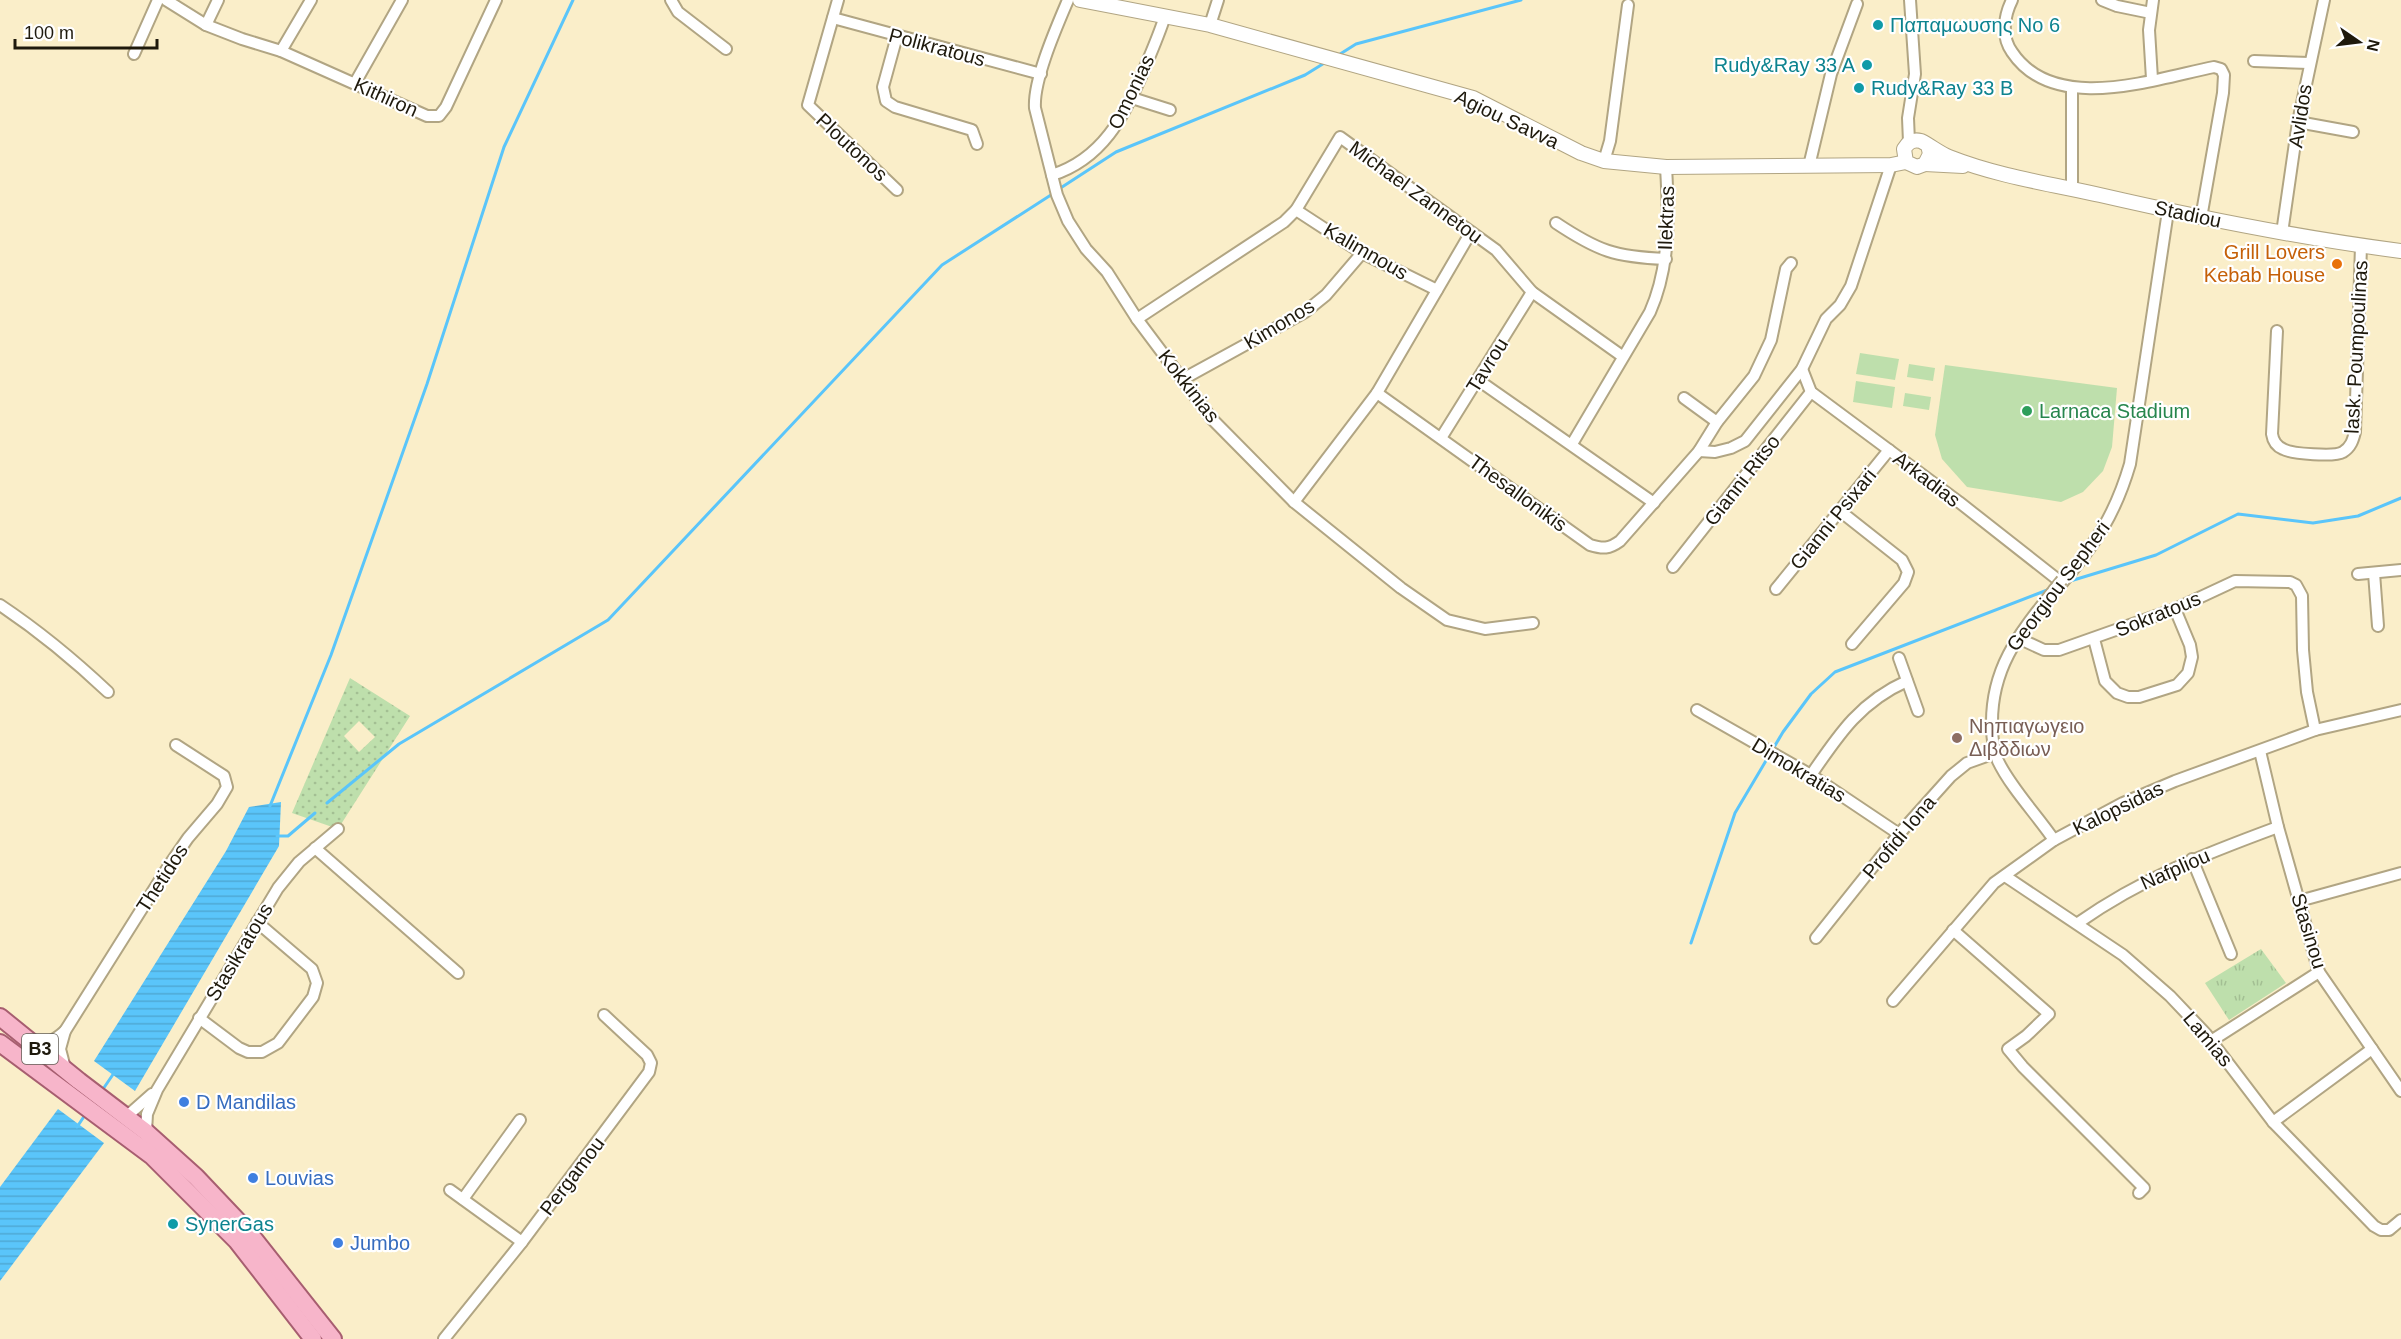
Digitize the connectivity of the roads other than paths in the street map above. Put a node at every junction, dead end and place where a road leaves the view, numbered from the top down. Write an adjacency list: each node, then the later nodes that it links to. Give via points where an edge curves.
1 (158, 0): 27 (street)
2 (166, 0): 22 (street, Kithiron)
3 (218, 0): 22 (street)
4 (311, 0): 26 (street)
5 (402, 0): 32 (street)
6 (496, 0): 32 (street, Kithiron, via 446,108 438,116 427,116)
7 (671, 0): 25 (street, via 678,12)
8 (838, 0): 21 (street, Ploutonos)
9 (1068, 0): 30 (street, Kokkinias)
10 (1080, 0): 20 (street, Agiou Savva)
11 (1218, 0): 23 (street)
12 (1910, 0): 38 (street, via 1915,74 1908,118)
13 (2012, 0): 33 (street, via 2004,27 2008,47 2032,73)
14 (2102, 0): 19 (street)
15 (2154, 0): 19 (street)
16 (2324, 0): 29 (street, Avlidos)
17 (1628, 4): 41 (street)
18 (1857, 4): 45 (street, via 1831,74)
19 (2151, 13): 31 (street)
20 (1165, 16): 23 (street, Agiou Savva); 34 (street, Omonias)
21 (834, 18): 24 (street, Polikratous); 50 (street, Ploutonos, via 808,105)
22 (206, 25): 26 (street, Kithiron)
23 (1210, 25): 41 (street, Agiou Savva, via 1473,99)
24 (897, 36): 30 (street, Polikratous); 39 (street, via 883,87 886,100 895,107 972,130)
25 (726, 49)
26 (281, 51): 32 (street, Kithiron)
27 (134, 54)
28 (2254, 61): 29 (street)
29 (2309, 63): 36 (street, Avlidos)
30 (1041, 74): 48 (street, Kokkinias, via 1035,108)
31 (2152, 79): 33 (street, via 2103,89); 53 (street, via 2214,67 2224,75)
32 (355, 83)
33 (2072, 88): 49 (street)
34 (1132, 98): 35 (street); 48 (street, Omonias, via 1108,138)
35 (1170, 110)
36 (2298, 122): 37 (street); 56 (street, Avlidos)
37 (2353, 132)
38 (1909, 142): 40 (street, via 1917,140); 42 (street, via 1904,149)
39 (977, 144)
40 (1928, 145): 43 (street, via 1930,153); 47 (street, Stadiou)
41 (1604, 161): 46 (street, Agiou Savva)
42 (1906, 162): 43 (street, via 1917,167); 44 (street, Agiou Savva)
43 (1925, 164): 47 (street, Stadiou)
44 (1891, 165): 45 (street, Agiou Savva); 67 (street, via 1851,286 1826,319)
45 (1809, 166): 46 (street, Agiou Savva)
46 (1666, 167): 60 (street, Ilektras)
47 (1977, 167): 49 (street, Stadiou)
48 (1053, 178): 64 (street, Kokkinias, via 1068,221)
49 (2072, 189): 52 (street, Stadiou)
50 (897, 190)
51 (1296, 210): 55 (street, Michael Zannetou, via 1340,137); 59 (street, Kalimnous); 64 (street, Michael Zannetou, via 1278,227)
52 (2168, 211): 53 (street, Stadiou); 85 (street, Georgiou Sepheri, via 2130,464 2120,497 2102,531)
53 (2200, 218): 56 (street, Stadiou)
54 (1556, 223): 60 (street, Ilektras, via 1605,250 1631,257)
55 (1471, 232): 62 (street); 63 (street, Michael Zannetou, via 1496,250)
56 (2282, 233): 57 (street, Stadiou)
57 (2361, 246): 58 (street, Stadiou); 65 (street, lask. Poumpoulinas, via 2355,432 2342,453 2289,451 2280,448 2272,434)
58 (2401, 252)
59 (1362, 253): 62 (street, Kalimnous); 68 (street, Kimonos, via 1326,295 1305,312)
60 (1666, 259): 66 (street, via 1660,290)
61 (1791, 263): 73 (street, via 1786,269 1764,356 1754,376)
62 (1437, 290): 71 (street)
63 (1532, 292): 66 (street, Michael Zannetou); 69 (street, Tavrou)
64 (1137, 319): 68 (street, Kokkinias)
65 (2277, 332)
66 (1622, 356): 75 (street)
67 (1802, 369): 70 (street); 77 (street, via 1745,441 1715,452)
68 (1183, 379): 78 (street, Kokkinias, via 1212,419)
69 (1478, 380): 74 (street, Tavrou); 75 (street)
70 (1811, 392): 76 (street, Arkadias); 81 (street, Gianni Ritso)
71 (1377, 393): 74 (street, Thesallonikis); 78 (street)
72 (1684, 398): 73 (street)
73 (1717, 422): 77 (street)
74 (1441, 438): 79 (street, Thesallonikis, via 1590,545 1612,547)
75 (1572, 444): 79 (street)
76 (1889, 450): 80 (street, Gianni Psixari); 85 (street, Arkadias)
77 (1699, 451): 79 (street)
78 (1294, 502): 89 (street, Kokkinias, via 1447,620 1485,629)
79 (1654, 503)
80 (1840, 511): 86 (street, Gianni Psixari); 93 (street, via 1902,560 1908,572 1904,583)
81 (1673, 567)
82 (2401, 570): 83 (street)
83 (2373, 573): 84 (street); 90 (street)
84 (2358, 574)
85 (2059, 585): 91 (street, Georgiou Sepheri)
86 (1776, 589)
87 (0, 605): 96 (street, via 31,625)
88 (2175, 609): 92 (street, Sokratous); 92 (street, via 2192,657 2188,673 2176,685 2139,697 2117,693 2105,681); 100 (street, Sokratous, via 2240,580 2287,582 2298,588 2307,692)
89 (1533, 623)
90 (2378, 626)
91 (2018, 638): 92 (street, Sokratous, via 2048,651); 103 (street, Georgiou Sepheri, via 2004,662 1994,695)
92 (2094, 639)
93 (1852, 644)
94 (1899, 658): 95 (street)
95 (1907, 681): 99 (street); 104 (street, via 1858,712)
96 (108, 692)
97 (1697, 710): 104 (street, Dimokratias)
98 (2401, 710): 100 (street, Kalopsidas)
99 (1918, 711)
100 (2316, 730): 102 (street, Kalopsidas)
101 (176, 745): 125 (street, Thetidos, via 224,776 227,787 170,864)
102 (2260, 751): 105 (street, Stasinou); 108 (street, Kalopsidas, via 2123,803)
103 (1995, 753): 107 (street, Profidi Iona, via 1957,770); 108 (street, Georgiou Sepheri)
104 (1811, 775): 107 (street, Dimokratias)
105 (2278, 827): 110 (street, Nafpliou); 113 (street, Stasinou)
106 (338, 829): 109 (street, Stasikratous)
107 (1899, 834): 117 (street, Profidi Iona)
108 (2054, 840): 112 (street, Kalopsidas)
109 (315, 848): 114 (street, Stasikratous, via 286,876); 120 (street)
110 (2192, 859): 115 (street, Nafpliou, via 2128,890); 118 (street)
111 (2401, 873): 113 (street)
112 (2005, 876): 115 (street, Lamias); 116 (street, Kalopsidas, via 1994,883)
113 (2299, 901): 119 (street, Stasinou)
114 (257, 922): 124 (street, Stasikratous); 124 (street, via 312,969 317,983 313,997 278,1043 262,1052 239,1048)
115 (2078, 923): 127 (street, Lamias, via 2155,981)
116 (1953, 930): 121 (street, Kalopsidas); 139 (street, via 2049,1014 2008,1049 2144,1188)
117 (1816, 938)
118 (2231, 954)
119 (2319, 972): 127 (street); 129 (street, Stasinou)
120 (458, 973)
121 (1893, 1001)
122 (604, 1015): 142 (street, Pergamou, via 647,1055 650,1070)
123 (0, 1017): 126 (main road, B3)
124 (199, 1018): 132 (street, Stasikratous)
125 (65, 1030): 126 (street, via 45,1043); 130 (street, Thetidos, via 60,1049)
126 (30, 1041): 130 (main road, B3)
127 (2211, 1041): 136 (street, Lamias)
128 (0, 1042): 131 (main road, B3)
129 (2372, 1049): 133 (street, Stasinou); 136 (street)
130 (65, 1068): 131 (main road, B3)
131 (74, 1088): 134 (main road, B3)
132 (157, 1090): 134 (street, Stasikratous); 137 (street, Stasikratous, via 147,1114)
133 (2401, 1091)
134 (122, 1120): 137 (main road, B3); 143 (main road, B3, via 262,1270)
135 (520, 1120): 140 (street)
136 (2273, 1122): 141 (street, Lamias, via 2374,1226 2385,1231)
137 (146, 1132): 144 (main road, B3, via 237,1219)
138 (450, 1190): 140 (street)
139 (2139, 1193)
140 (463, 1199): 142 (street)
141 (2401, 1220)
142 (522, 1242): 145 (street, Pergamou)
143 (313, 1339)
144 (333, 1339)
145 (444, 1339)

